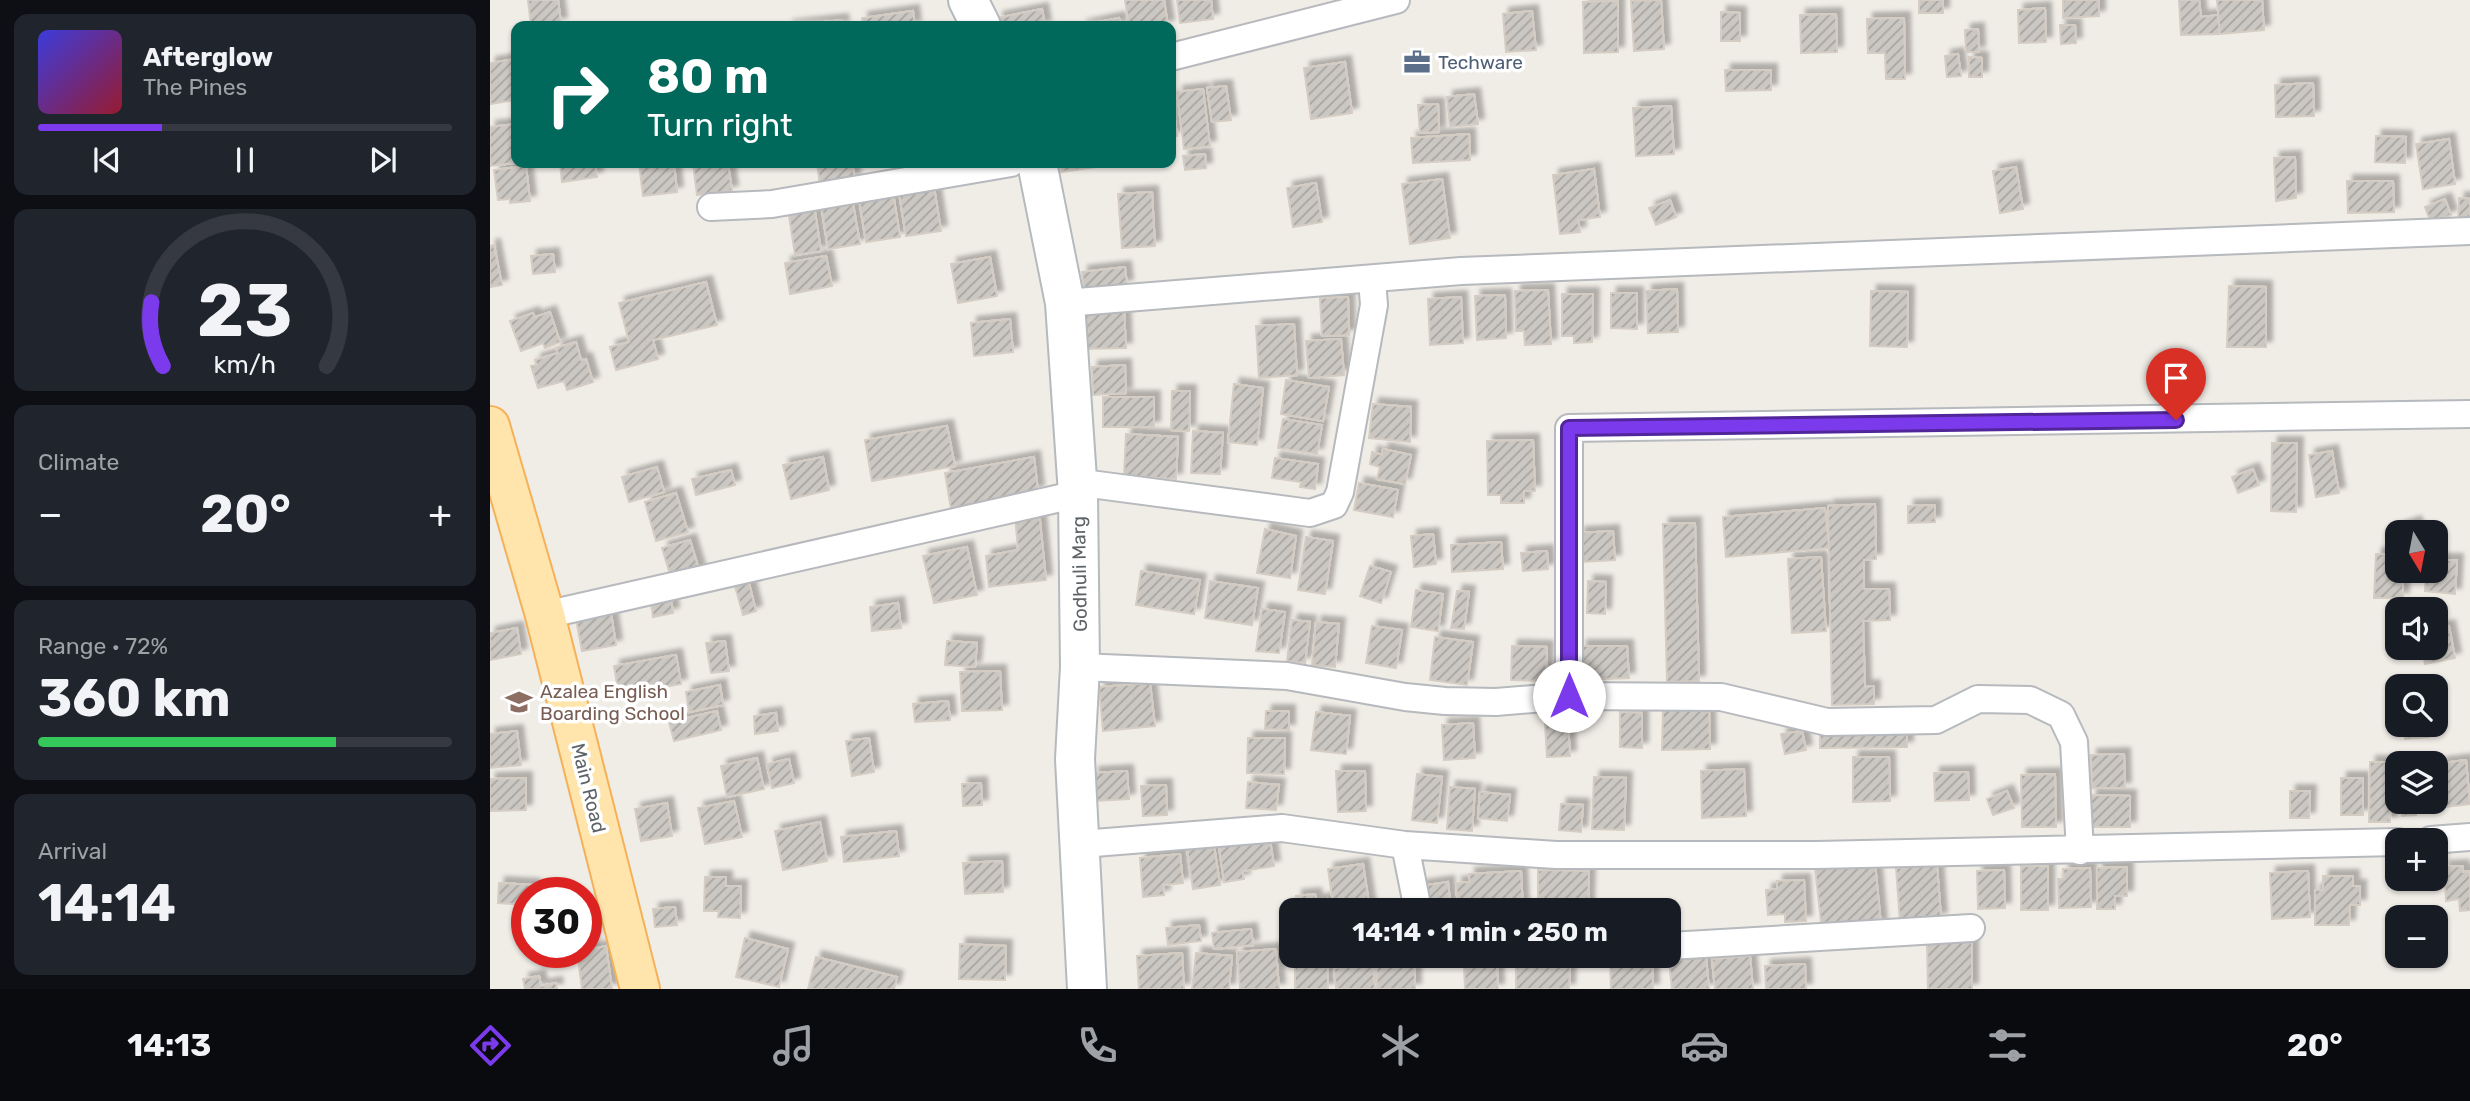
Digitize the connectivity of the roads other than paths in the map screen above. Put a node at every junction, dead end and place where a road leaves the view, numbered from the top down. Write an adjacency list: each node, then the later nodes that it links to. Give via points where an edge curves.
1 (968, 0): 3 (main road)
2 (1396, 0): 4 (street)
3 (978, 21)
4 (1176, 56)
5 (982, 168): 7 (street, via 772,204)
6 (1038, 168): 10 (main road, Godhuli Marg)
7 (711, 207)
8 (2470, 231): 9 (street, via 1488,270)
9 (1373, 280): 10 (street); 14 (street, via 1374,305 1334,505 1310,513)
10 (1065, 303): 14 (main road, Godhuli Marg)
11 (2470, 414): 17 (street, via 1569,428)
12 (490, 426): 13 (main road, Main Road)
13 (495, 488): 15 (main road, Main Road); 27 (main road, Main Road)
14 (1077, 488): 15 (street); 16 (main road, Godhuli Marg)
15 (544, 615): 28 (main road, Main Road)
16 (1080, 667): 17 (street, via 1287,676 1445,701); 21 (main road, Godhuli Marg, via 1075,759)
17 (1569, 696): 23 (street, via 1721,697 1827,722 1936,720 1978,699 2030,700 2062,715 2074,742)
18 (2470, 837): 19 (street)
19 (2448, 839)
20 (2385, 842): 23 (street)
21 (1082, 844): 22 (street, via 1282,828); 29 (main road, Godhuli Marg)
22 (1405, 845): 23 (street, via 1556,855); 24 (street)
23 (2080, 851)
24 (1416, 898)
25 (1971, 928): 26 (street)
26 (1681, 945)
27 (629, 989)
28 (640, 989)
29 (1087, 989)

